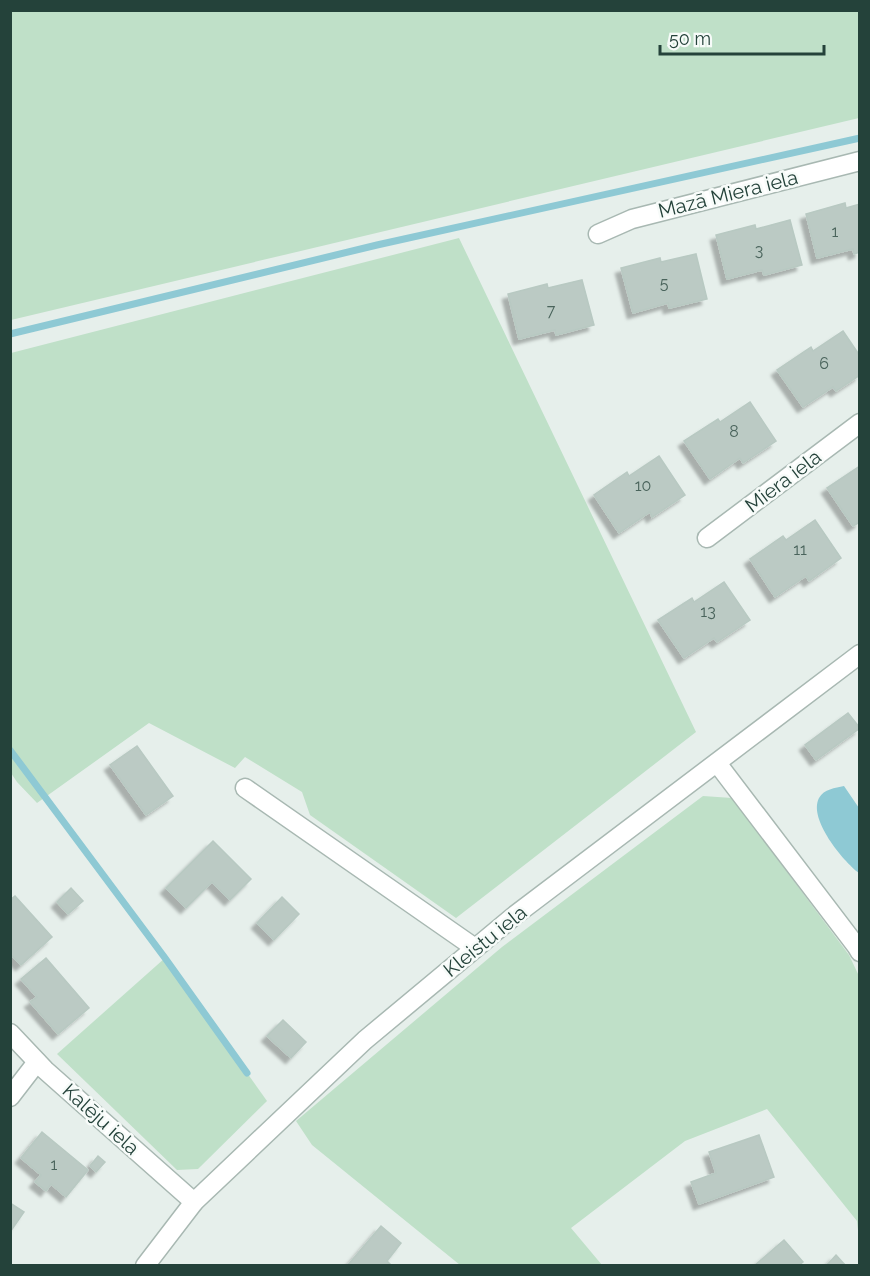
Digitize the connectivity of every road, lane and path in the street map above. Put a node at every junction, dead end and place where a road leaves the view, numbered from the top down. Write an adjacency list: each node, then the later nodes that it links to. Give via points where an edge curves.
1 (860, 161): 2 (street, Mazā Miera iela, via 632,219)
2 (598, 234)
3 (860, 423): 4 (street, Miera iela)
4 (707, 538)
5 (860, 654): 6 (street, Kleistu iela)
6 (717, 763): 8 (street, Kleistu iela); 9 (street)
7 (244, 788): 8 (street)
8 (475, 948): 13 (street, Kleistu iela, via 365,1040)
9 (860, 952)
10 (10, 1033): 11 (street, Kalēju iela)
11 (37, 1062): 12 (street); 13 (street, Kalēju iela)
12 (10, 1097)
13 (194, 1202): 14 (street, Kleistu iela)
14 (145, 1266)

